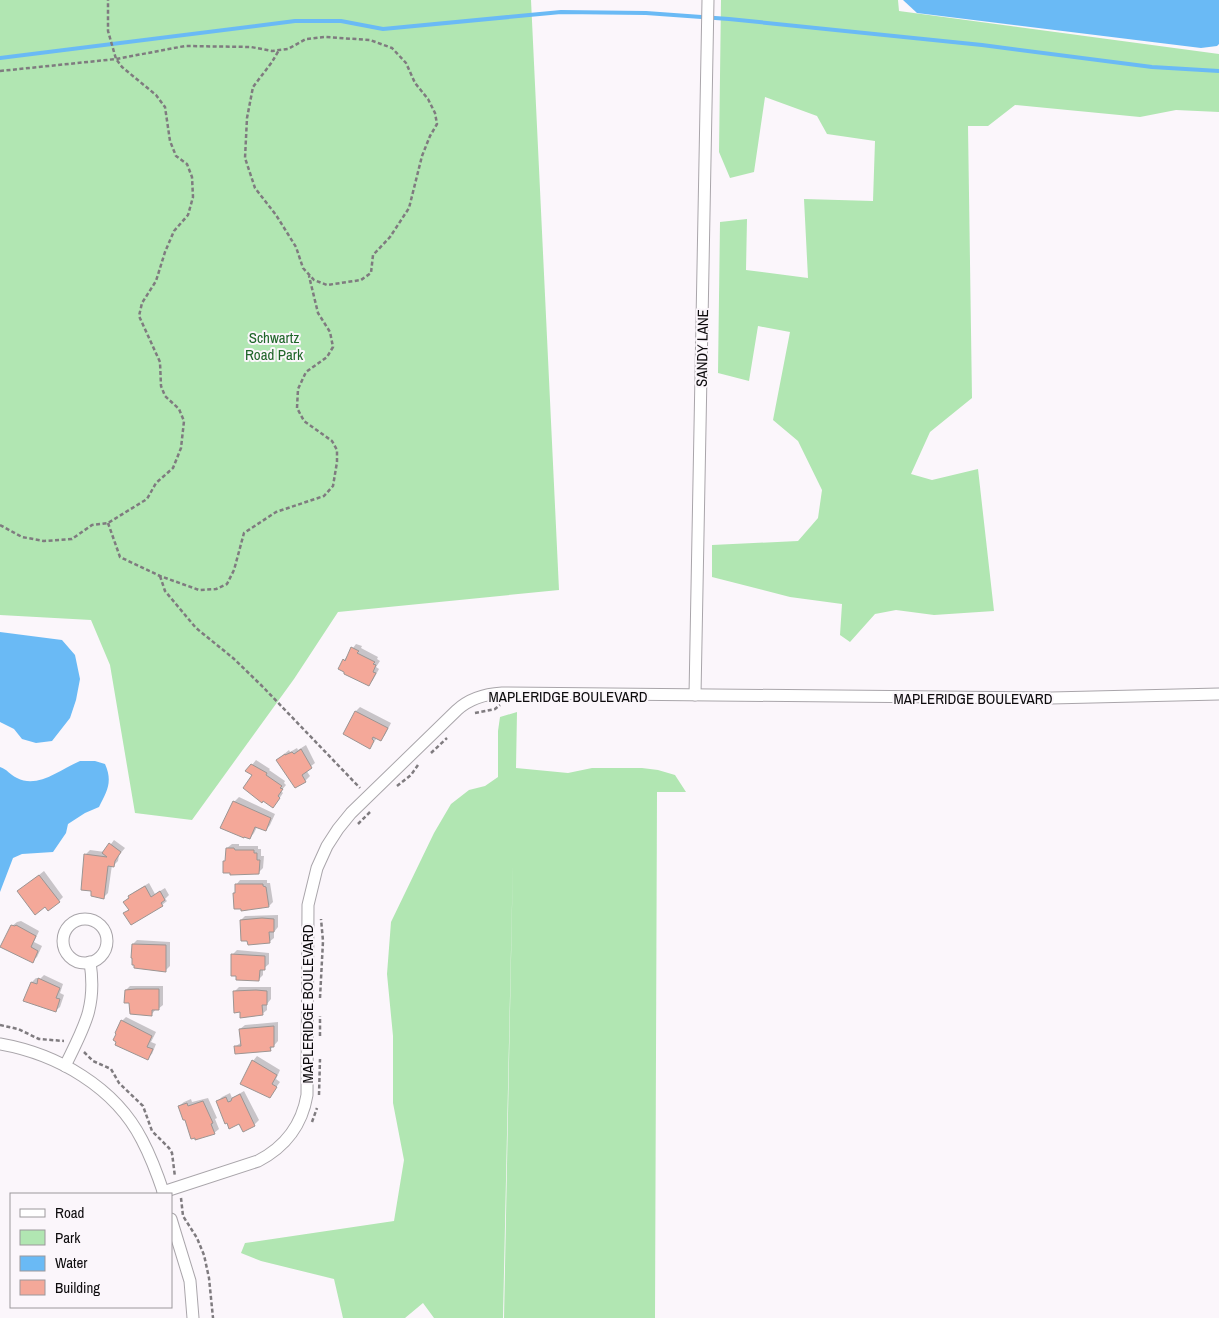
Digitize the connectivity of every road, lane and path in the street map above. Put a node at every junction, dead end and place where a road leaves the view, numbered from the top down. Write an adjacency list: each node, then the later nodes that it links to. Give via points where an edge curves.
1 (108, 0): 4 (path, via 109,35)
2 (708, 0): 12 (street, SANDY LANE)
3 (279, 50): 4 (path, via 185,46); 6 (path, via 253,87 245,158 255,188 276,215); 6 (path, via 325,37 370,40 392,48 406,63 415,83 428,99 437,124 422,156 409,208 390,237 373,255 371,273 361,280 327,285 314,280)
4 (116, 59): 5 (path); 7 (path, via 165,107 170,141 176,156 188,164 193,197 188,215 174,231 139,316 160,362 161,386 165,396 179,409 184,421 181,448 173,468 156,483 147,500)
5 (0, 71)
6 (309, 274): 9 (path, via 318,313 330,332 333,347 327,357 306,372 298,389 297,408 304,421 332,442 337,450 333,486 324,496 276,512 244,534 227,584 216,589 199,590)
7 (108, 524): 8 (path, via 92,525 72,538 44,541 22,536); 9 (path, via 120,558)
8 (0, 525)
9 (160, 576): 18 (path, via 165,591 196,628 262,686)
10 (502, 693): 12 (street, MAPLERIDGE BOULEVARD); 13 (path, via 498,707); 18 (street, MAPLERIDGE BOULEVARD, via 480,696 463,705)
11 (1219, 694): 12 (street, MAPLERIDGE BOULEVARD, via 1051,698)
12 (695, 695)
13 (473, 714)
14 (449, 735): 15 (path)
15 (428, 755)
16 (422, 762): 17 (path)
17 (394, 788)
18 (368, 797): 24 (street, MAPLERIDGE BOULEVARD, via 331,839 317,868 310,896 307,1095 299,1120 284,1143 265,1157)
19 (90, 962): 22 (street, via 93,982 91,1004)
20 (0, 1025): 22 (path, via 18,1029 39,1040 58,1040)
21 (0, 1044): 23 (street, via 32,1051)
22 (75, 1046): 23 (street)
23 (65, 1066): 25 (street, via 102,1090 123,1113 142,1139)
24 (178, 1187): 25 (street, MAPLERIDGE BOULEVARD); 28 (path, via 183,1216 204,1255)
25 (163, 1193)
26 (172, 1222): 27 (street, via 190,1280)
27 (193, 1318)
28 (213, 1318)

